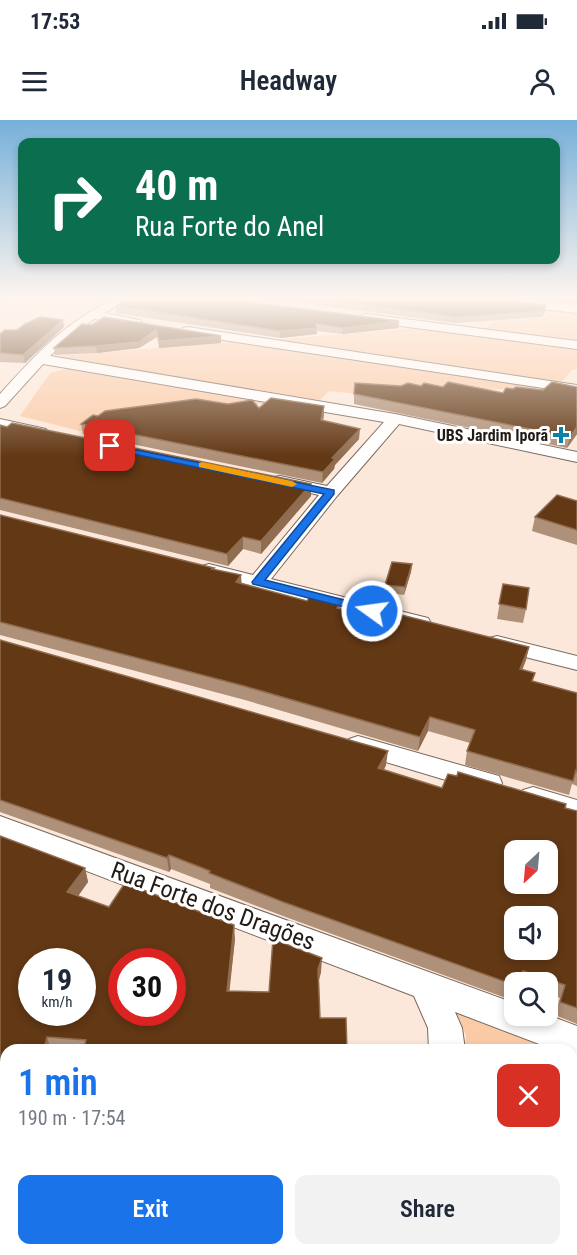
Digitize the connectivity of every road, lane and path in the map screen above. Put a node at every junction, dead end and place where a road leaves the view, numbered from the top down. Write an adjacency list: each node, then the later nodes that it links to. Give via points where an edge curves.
1 (48, 351): 3 (street)
2 (324, 351): 4 (street)
3 (39, 359): 5 (street); 6 (street)
4 (577, 389)
5 (0, 403)
6 (395, 419): 9 (street); 11 (street)
7 (0, 424): 8 (street)
8 (57, 435)
9 (577, 457)
10 (262, 478): 11 (street)
11 (331, 492): 13 (street)
12 (191, 565): 13 (street)
13 (258, 582): 14 (street)
14 (440, 628)
15 (475, 637): 16 (street)
16 (577, 663)
17 (334, 738): 18 (street)
18 (577, 810)
19 (0, 826): 20 (street, Rua Forte dos Dragões)
20 (426, 986): 21 (street, Rua Forte dos Dragões); 22 (street, via 445,1028)
21 (577, 1042)
22 (446, 1044)

